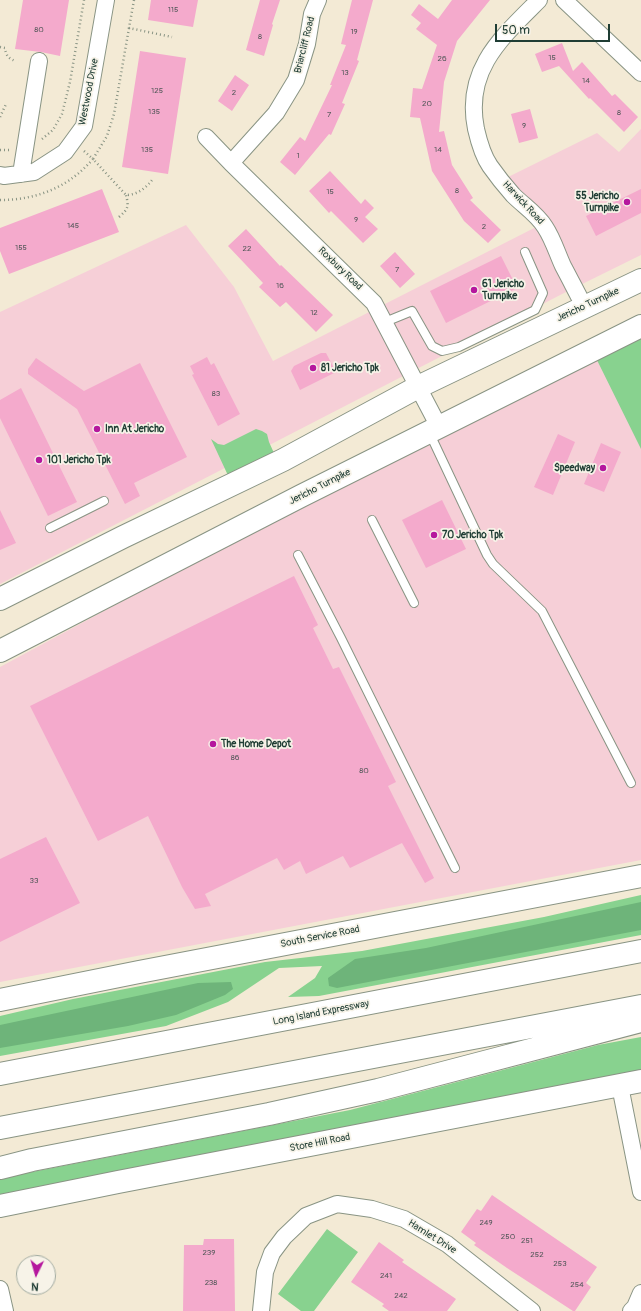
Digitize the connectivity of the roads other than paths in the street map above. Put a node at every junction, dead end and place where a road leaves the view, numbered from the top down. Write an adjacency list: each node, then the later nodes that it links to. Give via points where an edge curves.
1 (106, 0): 9 (street, Westwood Drive, via 84,126 65,152 34,172)
2 (318, 0): 8 (street, Briarcliff Road, via 312,14 296,80 276,113)
3 (540, 0): 13 (street, Harwick Road, via 507,32 489,55 479,74 474,99 474,120 479,142 489,165 513,195 546,228)
4 (564, 0): 6 (street)
5 (39, 61): 9 (street)
6 (641, 73)
7 (206, 137): 8 (street, Roxbury Road)
8 (230, 163): 15 (street, Roxbury Road, via 374,303)
9 (21, 174): 10 (street, Westwood Drive)
10 (0, 175)
11 (525, 252): 14 (lane, via 543,293)
12 (641, 280): 13 (main road, Jericho Turnpike)
13 (584, 306): 14 (main road, Jericho Turnpike)
14 (539, 318): 17 (main road, Jericho Turnpike)
15 (385, 322): 17 (lane, via 412,311 432,346 442,351); 18 (street, Roxbury Road)
16 (641, 326): 19 (main road, Jericho Turnpike)
17 (464, 355): 18 (main road, Jericho Turnpike)
18 (418, 387): 19 (street, Roxbury Road); 24 (main road, Jericho Turnpike, via 283,460)
19 (434, 429): 26 (main road, Jericho Turnpike); 27 (lane, via 487,555 493,564 542,611)
20 (104, 502): 22 (lane)
21 (372, 520): 25 (lane)
22 (50, 528)
23 (298, 555): 28 (lane)
24 (0, 599)
25 (414, 603)
26 (0, 651)
27 (631, 783)
28 (455, 868)
29 (641, 876): 31 (main road, South Service Road)
30 (641, 951): 34 (main road, Long Island Expressway)
31 (0, 1000)
32 (641, 1006): 36 (main road)
33 (641, 1021): 37 (main road, via 378,1090)
34 (0, 1074)
35 (631, 1083): 38 (street); 39 (main road, Store Hill Road)
36 (0, 1128)
37 (0, 1168)
38 (641, 1192)
39 (0, 1206)
40 (0, 1289): 42 (street)
41 (641, 1293): 45 (street)
42 (5, 1311)
43 (261, 1311): 44 (street, Hamlet Drive, via 265,1272 272,1253 306,1216 337,1204 372,1209 404,1219 447,1244)
44 (532, 1311)
45 (632, 1311)

